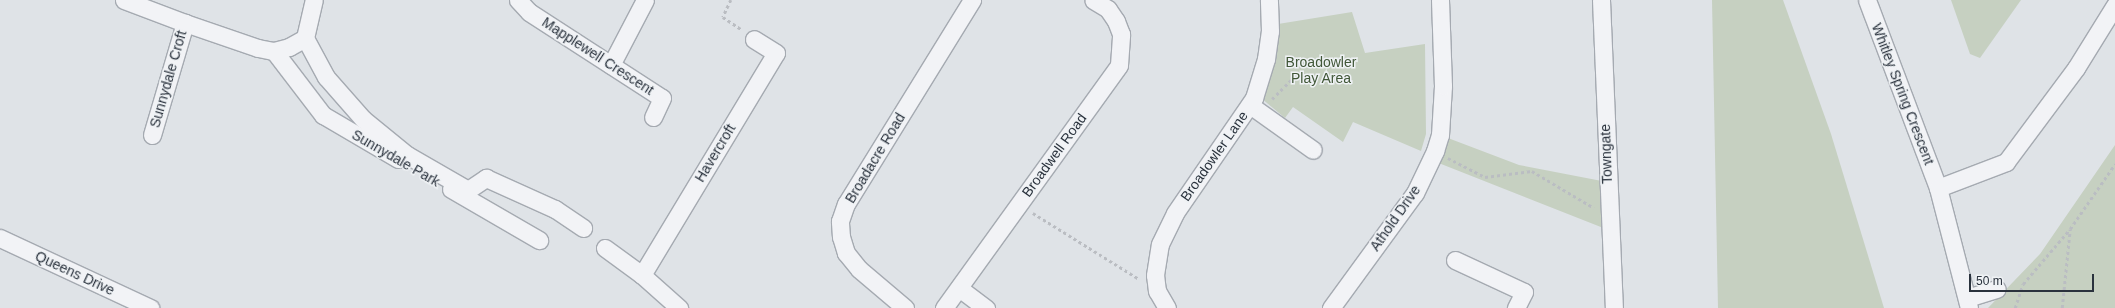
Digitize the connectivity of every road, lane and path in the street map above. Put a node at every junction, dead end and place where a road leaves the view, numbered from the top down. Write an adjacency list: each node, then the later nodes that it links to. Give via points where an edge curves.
1 (124, 0): 13 (street)
2 (314, 0): 14 (street)
3 (518, 0): 17 (street, Mapplewell Crescent, via 529,12)
4 (645, 0): 17 (street)
5 (731, 0): 15 (path, via 723,17)
6 (971, 0): 41 (street, Broadacre Road, via 846,204 840,221 846,253 859,269)
7 (1093, 0): 26 (street, Broadwell Road, via 1108,10 1116,21 1121,34 1119,65)
8 (1269, 0): 19 (street, Broadowler Lane, via 1270,30 1266,60)
9 (1440, 0): 23 (street, Athold Drive, via 1443,86 1440,134)
10 (1601, 0): 27 (street, Towngate)
11 (1867, 0): 25 (street, Whitley Spring Crescent)
12 (2115, 5): 25 (street, via 2076,68 2006,162)
13 (185, 23): 16 (street); 21 (street, Sunnydale Croft)
14 (305, 38): 16 (street, via 289,47); 28 (street, Sunnydale Park, via 326,78 363,119 407,155 468,190 486,178 555,210)
15 (754, 39): 34 (street, Havercroft, via 776,53)
16 (274, 51): 31 (street, Sunnydale Park, via 323,115)
17 (610, 65): 20 (street, Mapplewell Crescent, via 662,98)
18 (1315, 75): 19 (path, via 1292,79)
19 (1254, 109): 22 (street); 37 (street, Broadowler Lane, via 1166,229 1155,259)
20 (653, 116)
21 (152, 135)
22 (1313, 150)
23 (1435, 151): 27 (path, via 1485,177 1532,171); 45 (street, Athold Drive, via 1415,193)
24 (2115, 164): 29 (path)
25 (1938, 188): 38 (street, Whitley Spring Crescent)
26 (1019, 205): 35 (street, Broadwell Road); 37 (path)
27 (1610, 218): 47 (street, Towngate)
28 (583, 228)
29 (2070, 229): 48 (path, via 2023,284); 49 (path)
30 (0, 238): 39 (street, Queens Drive)
31 (539, 240)
32 (605, 248): 34 (street)
33 (1455, 260): 46 (street, via 1524,292)
34 (642, 275): 40 (street)
35 (959, 288): 42 (street, Broadwell Road); 43 (street)
36 (1997, 289): 38 (street, Whitley Spring Crescent)
37 (1157, 291): 44 (street, Broadowler Lane)
38 (1968, 303)
39 (150, 308)
40 (679, 308)
41 (905, 308)
42 (944, 308)
43 (986, 308)
44 (1167, 308)
45 (1331, 308)
46 (1516, 308)
47 (1614, 308)
48 (2015, 308)
49 (2062, 308)

